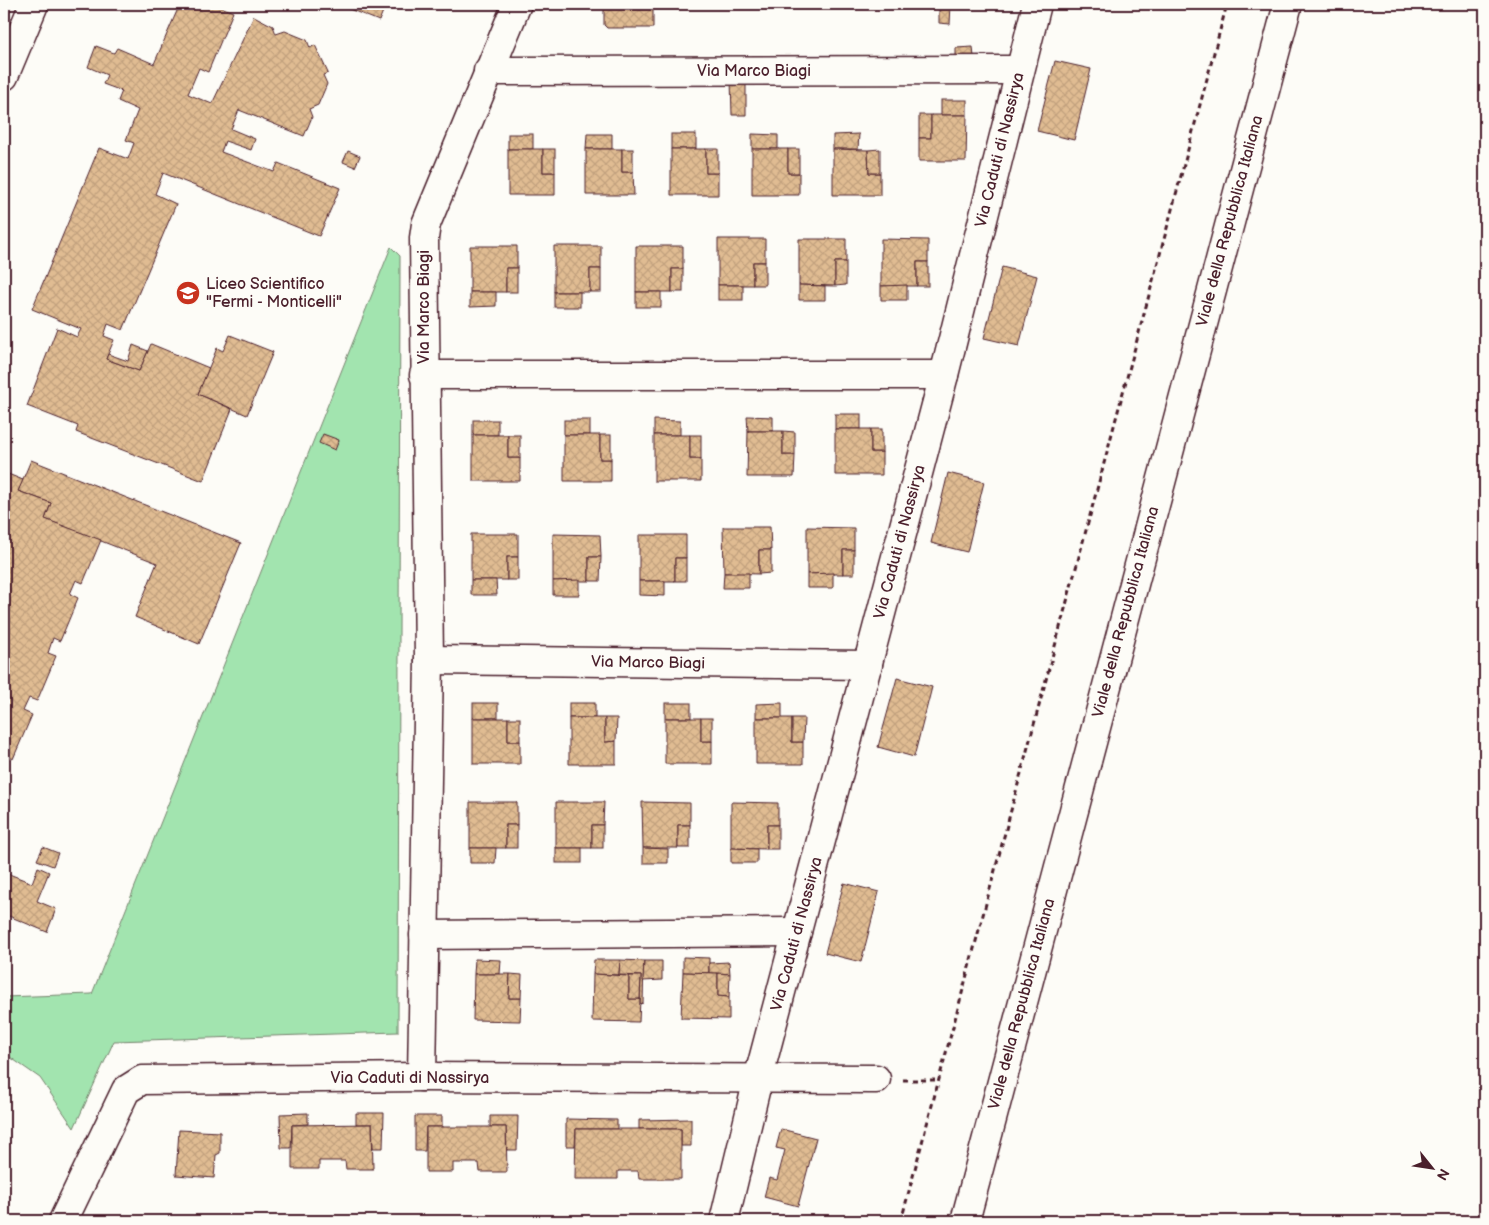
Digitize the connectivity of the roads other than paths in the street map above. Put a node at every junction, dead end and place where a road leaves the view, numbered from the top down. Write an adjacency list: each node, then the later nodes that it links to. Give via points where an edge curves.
1 (34, 4): 7 (street)
2 (517, 4): 6 (street, Via Marco Biagi)
3 (1037, 4): 5 (street, Via Caduti di Nassirya)
4 (1288, 4): 19 (street, Viale della Repubblica Italiana)
5 (1020, 70): 6 (street, Via Marco Biagi); 9 (street, Via Caduti di Nassirya)
6 (488, 71): 8 (street, Via Marco Biagi, via 426,224)
7 (4, 76)
8 (424, 375): 9 (street, Via Marco Biagi); 10 (street, Via Marco Biagi)
9 (944, 375): 11 (street, Via Caduti di Nassirya)
10 (428, 660): 11 (street, Via Marco Biagi); 13 (street, Via Marco Biagi)
11 (868, 665): 12 (street, Via Caduti di Nassirya)
12 (797, 932): 13 (street); 15 (street, Via Caduti di Nassirya)
13 (424, 935): 14 (street, Via Marco Biagi)
14 (422, 1077): 15 (street, Via Caduti di Nassirya); 17 (street, Via Caduti di Nassirya, via 142,1080 126,1090)
15 (758, 1079): 16 (street, Via Caduti di Nassirya); 18 (street, Via Caduti di Nassirya)
16 (876, 1079)
17 (64, 1221)
18 (724, 1221)
19 (965, 1221)

